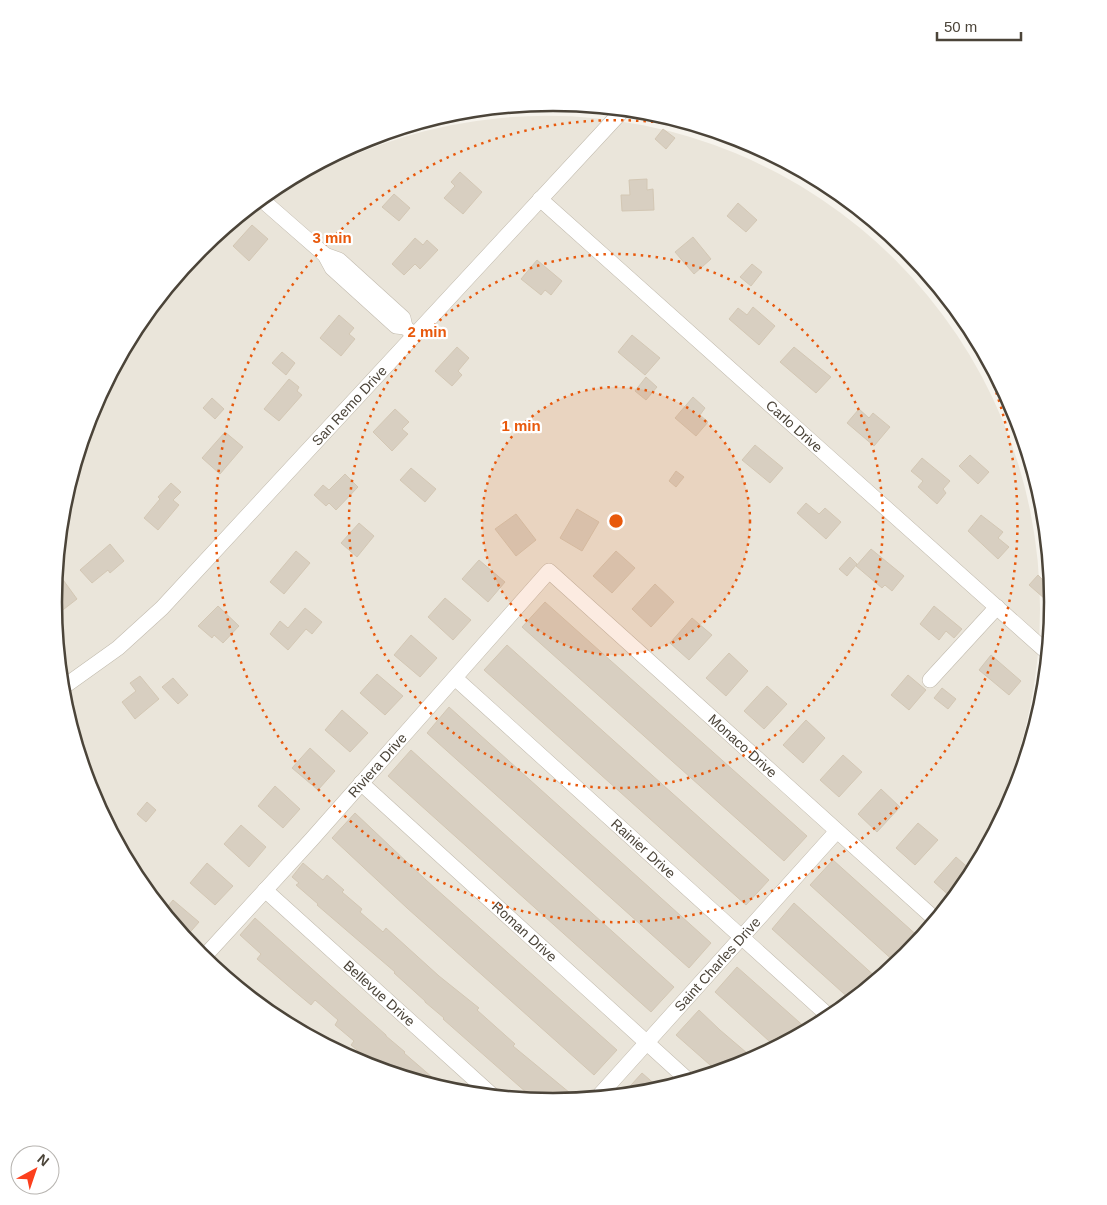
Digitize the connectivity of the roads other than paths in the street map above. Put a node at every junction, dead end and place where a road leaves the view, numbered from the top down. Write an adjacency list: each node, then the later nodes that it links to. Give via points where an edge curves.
1 (617, 116): 2 (street, San Remo Drive)
2 (540, 199): 4 (street, San Remo Drive); 6 (street, Carlo Drive)
3 (267, 204): 4 (street, via 396,326)
4 (410, 331): 10 (street, San Remo Drive, via 162,608 118,648)
5 (549, 571): 8 (street, Riviera Drive); 12 (street, Monaco Drive)
6 (997, 607): 7 (street, Carlo Drive); 9 (street)
7 (1042, 647)
8 (455, 678): 11 (street, Riviera Drive); 15 (street, Rainier Drive)
9 (930, 680)
10 (70, 683)
11 (361, 783): 13 (street, Riviera Drive); 18 (street, Roman Drive)
12 (837, 831): 14 (street, Monaco Drive); 15 (street, Saint Charles Drive)
13 (265, 890): 16 (street, Riviera Drive); 20 (street, Bellevue Drive)
14 (931, 916)
15 (741, 938): 17 (street, Rainier Drive); 18 (street, Saint Charles Drive)
16 (208, 952)
17 (824, 1012)
18 (647, 1043): 19 (street, Roman Drive); 21 (street, Saint Charles Drive)
19 (684, 1076)
20 (484, 1088)
21 (604, 1090)

